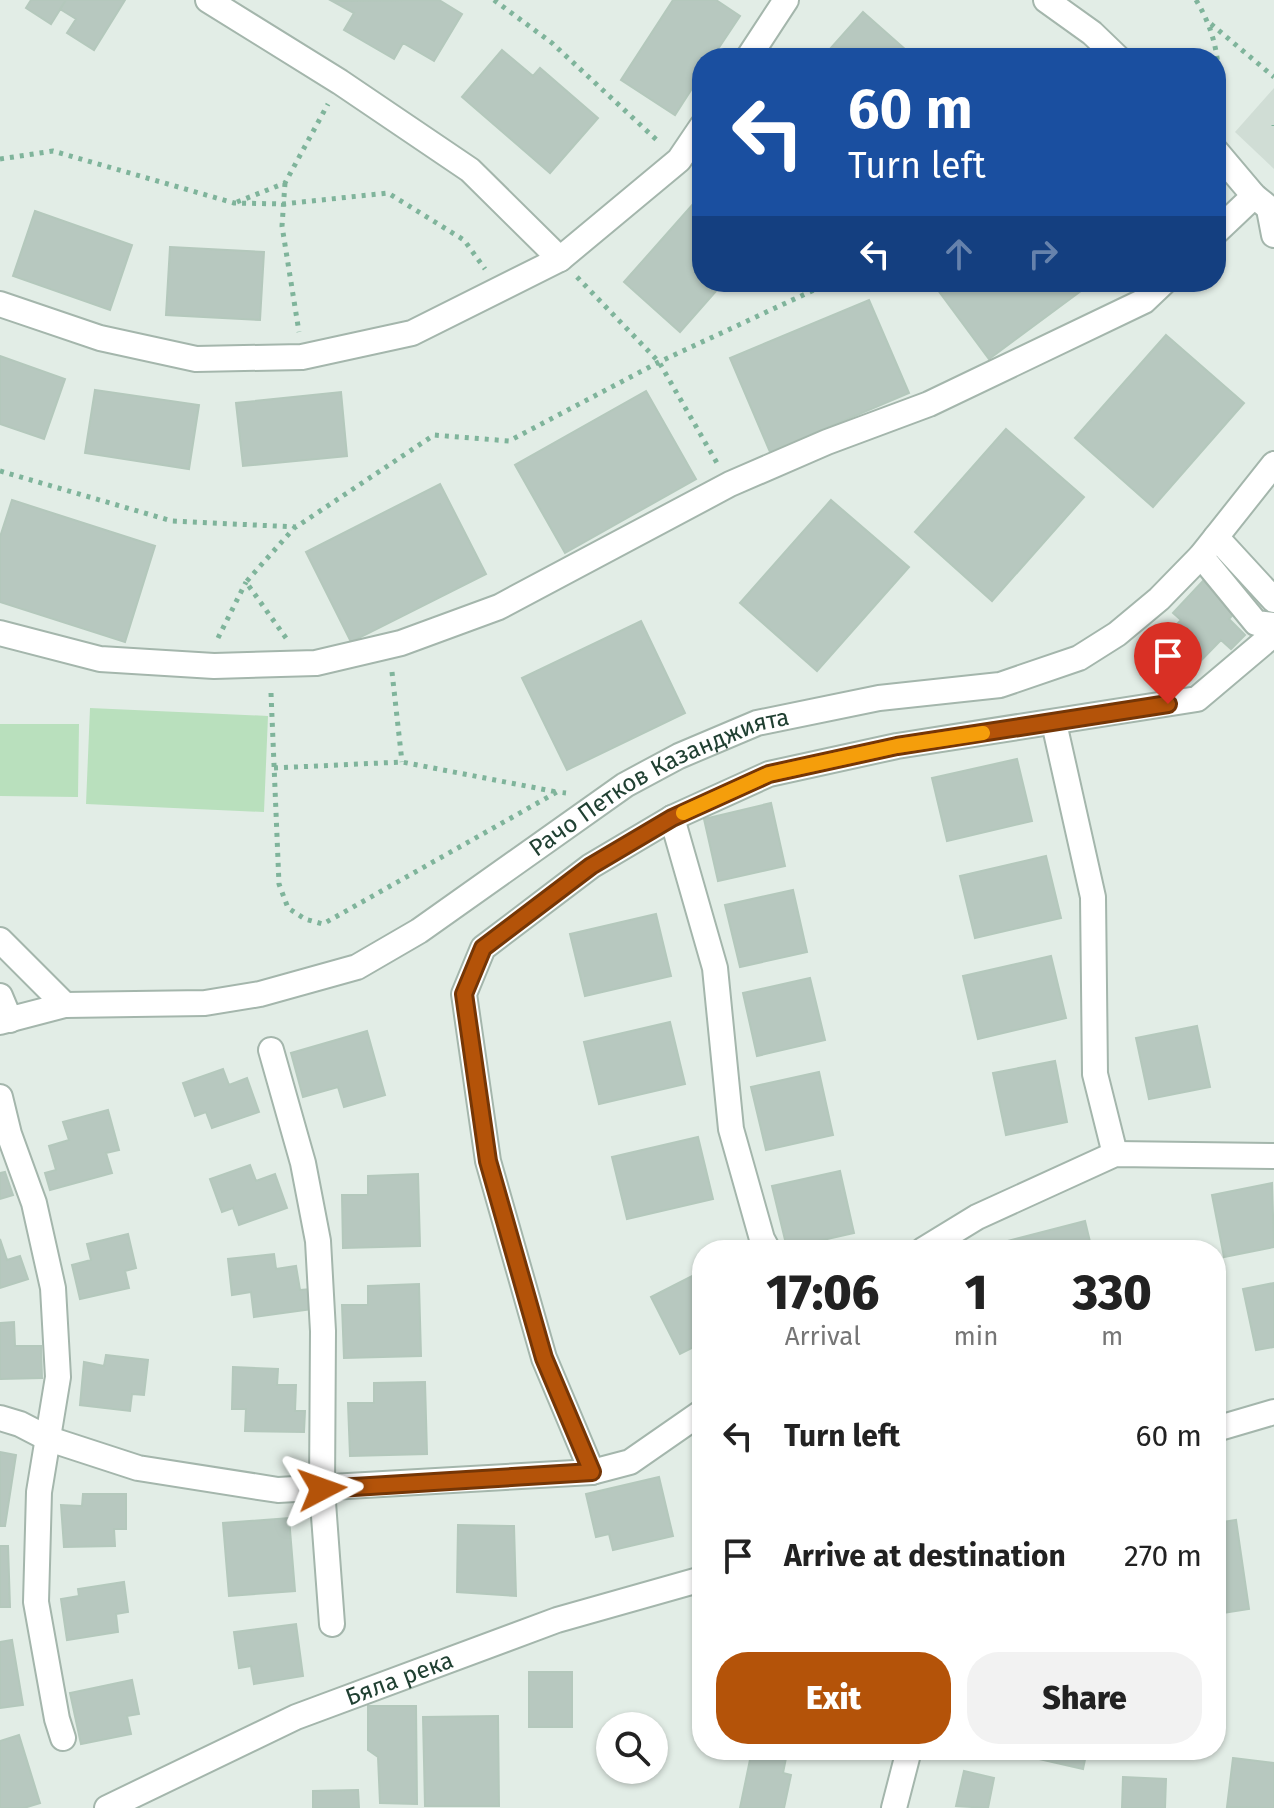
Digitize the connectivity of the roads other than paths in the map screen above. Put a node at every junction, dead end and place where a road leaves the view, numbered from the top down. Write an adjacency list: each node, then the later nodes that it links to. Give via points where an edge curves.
1 (208, 0): 11 (street, via 470,170)
2 (786, 0): 4 (street)
3 (1046, 0): 5 (street)
4 (755, 48)
5 (1108, 48)
6 (692, 141): 11 (street, via 679,160)
7 (1226, 163): 8 (street)
8 (1266, 205): 9 (street); 10 (street)
9 (1226, 227)
10 (1274, 235)
11 (560, 259): 13 (street, via 412,333 302,357 196,359 100,338)
12 (1153, 292): 18 (street, via 929,404 730,484 499,607 389,646 316,663 214,666 100,659)
13 (0, 304)
14 (1274, 464): 15 (street, Рачо Петков Казанджията)
15 (1208, 547): 16 (street); 17 (street, via 1256,623); 24 (street, Рачо Петков Казанджията, via 1148,608 1079,658 1000,685 879,698 757,723 679,756 625,785 419,931 357,967 205,1003)
16 (1274, 600)
17 (1274, 625)
18 (0, 633)
19 (1274, 634): 20 (street, via 1197,699)
20 (1054, 723): 21 (street, via 897,746 769,774); 28 (street, via 1093,897 1095,1074)
21 (672, 818): 30 (street, via 715,968 731,1129); 37 (street, via 591,866 483,948 464,994 488,1161 544,1358)
22 (0, 940): 24 (street)
23 (0, 996): 25 (street)
24 (65, 1005): 25 (street, Рачо Петков Казанджията)
25 (5, 1021)
26 (271, 1050): 38 (street, via 303,1163 318,1241)
27 (0, 1097): 36 (street, via 34,1203 53,1288 58,1377)
28 (1115, 1154): 29 (street); 31 (street, via 977,1217)
29 (1274, 1156)
30 (763, 1240)
31 (939, 1240)
32 (1274, 1412): 35 (street)
33 (0, 1418): 36 (street)
34 (692, 1419): 37 (street, via 630,1462)
35 (1226, 1426)
36 (49, 1439): 38 (street, via 138,1468 201,1480 278,1490); 41 (street, via 39,1492 36,1602)
37 (592, 1472): 38 (street)
38 (322, 1489): 40 (street)
39 (692, 1582): 43 (street, Бяла река, via 557,1620 296,1717)
40 (332, 1624)
41 (63, 1738)
42 (906, 1760): 44 (street)
43 (107, 1808)
44 (894, 1808)

